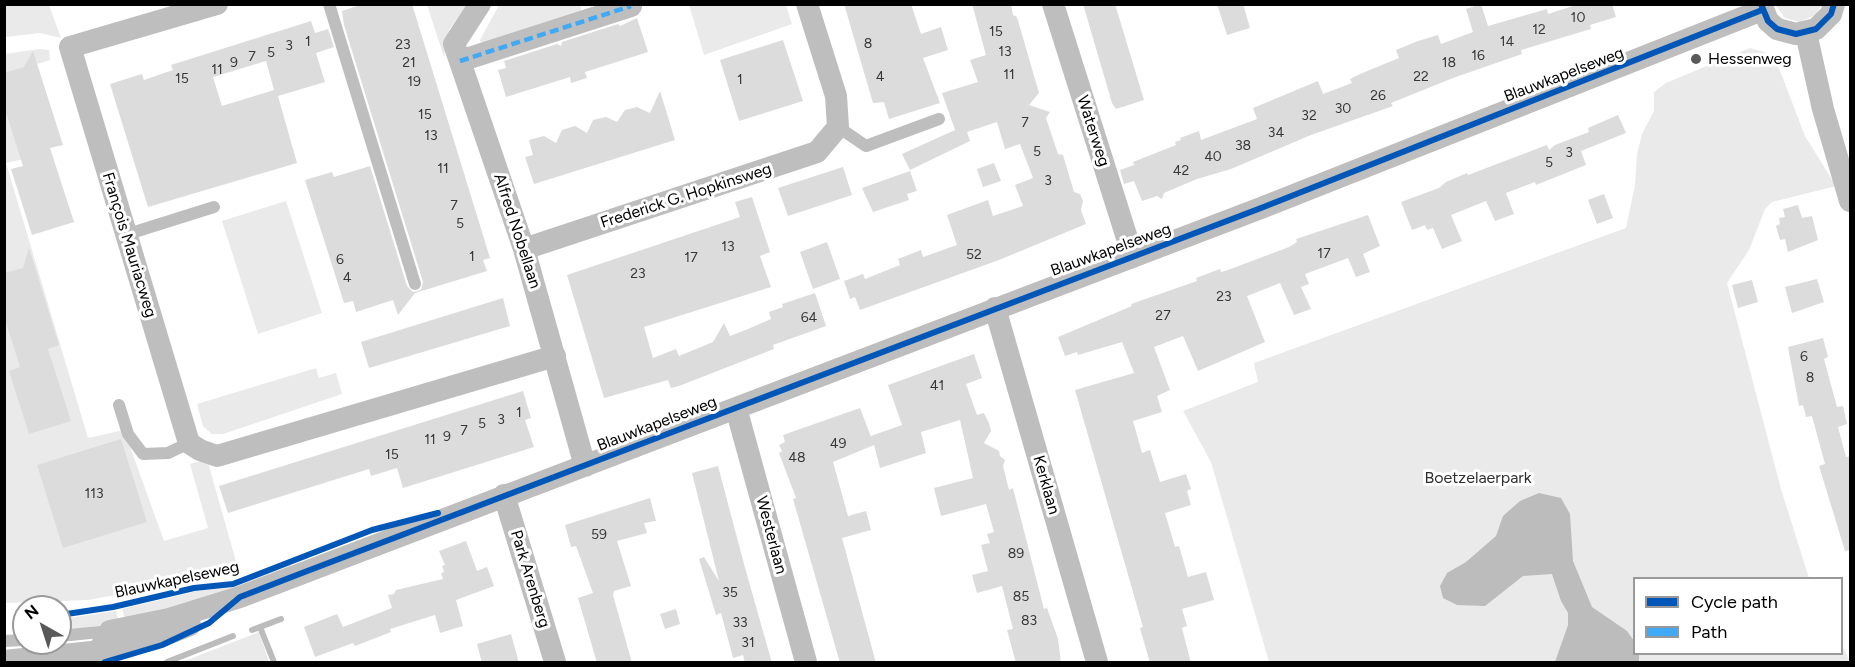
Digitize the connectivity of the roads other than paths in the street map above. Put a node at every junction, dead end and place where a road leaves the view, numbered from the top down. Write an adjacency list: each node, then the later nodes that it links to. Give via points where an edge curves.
1 (217, 4): 9 (street)
2 (329, 4): 19 (lane)
3 (480, 4): 11 (street, Alfred Nobellaan, via 454,44)
4 (807, 4): 13 (street, via 836,96)
5 (1053, 4): 18 (street, Waterweg)
6 (1834, 4): 10 (street, via 1824,22)
7 (631, 6): 11 (street)
8 (1761, 7): 10 (street, via 1778,28 1787,33); 18 (street, Blauwkapelseweg)
9 (164, 12): 16 (street, François Mauriacweg, via 70,47)
10 (1806, 33): 14 (street, via 1822,109)
11 (460, 61): 17 (street, Alfred Nobellaan)
12 (939, 119): 13 (lane, via 866,146)
13 (838, 127): 17 (street, Frederick G. Hopkinsweg, via 817,152)
14 (1851, 201)
15 (214, 207): 16 (lane)
16 (125, 235): 24 (street, François Mauriacweg)
17 (524, 249): 21 (street, Alfred Nobellaan)
18 (1132, 257): 20 (street, Blauwkapelseweg)
19 (415, 284)
20 (995, 308): 23 (street, Blauwkapelseweg); 32 (street, Kerklaan)
21 (555, 356): 24 (street, via 217,456); 25 (street, Alfred Nobellaan)
22 (119, 405): 24 (lane, via 128,434 143,454 168,453)
23 (736, 408): 25 (street, Blauwkapelseweg); 31 (street, Westerlaan)
24 (189, 443)
25 (585, 466): 26 (street, Blauwkapelseweg)
26 (504, 495): 28 (street, Blauwkapelseweg, via 240,597 200,621 155,639); 30 (street, Park Arenberg)
27 (72, 639): 28 (lane, Blauwkapelseweg)
28 (105, 648): 29 (street, Blauwkapelseweg)
29 (4, 661)
30 (555, 663)
31 (806, 663)
32 (1097, 663)

